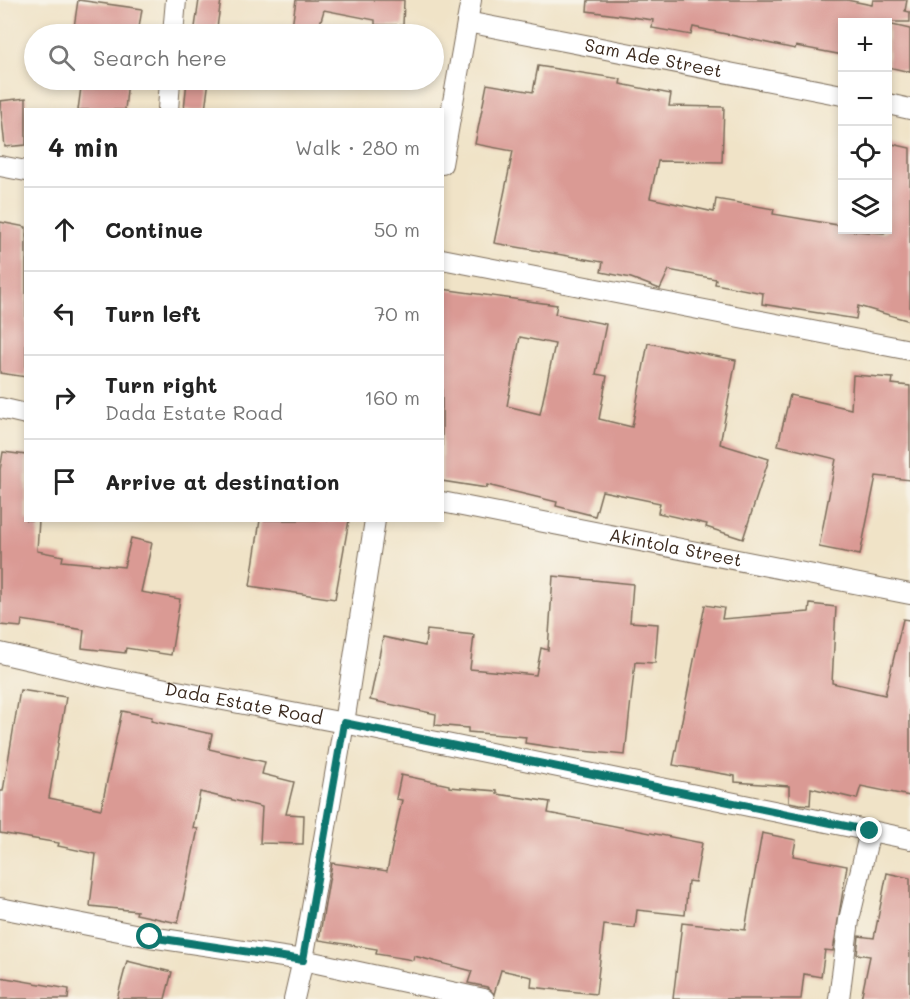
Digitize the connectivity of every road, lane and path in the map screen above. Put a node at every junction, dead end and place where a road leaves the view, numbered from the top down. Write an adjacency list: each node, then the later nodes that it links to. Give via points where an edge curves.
1 (176, 0): 4 (street)
2 (471, 0): 3 (street)
3 (467, 22): 6 (street, Sam Ade Street); 10 (street)
4 (174, 24)
5 (169, 90): 8 (street)
6 (838, 95)
7 (892, 105): 9 (street)
8 (168, 108)
9 (910, 109)
10 (444, 153)
11 (0, 166): 12 (street)
12 (24, 171)
13 (444, 259): 14 (street)
14 (910, 350)
15 (0, 408): 16 (street)
16 (24, 414)
17 (444, 502): 19 (street, Akintola Street)
18 (375, 522): 21 (street)
19 (910, 594)
20 (0, 653): 21 (street, Dada Estate Road)
21 (344, 723): 22 (street, Dada Estate Road); 25 (street)
22 (870, 831): 23 (street, Dada Estate Road); 28 (street, via 849,920)
23 (910, 839)
24 (0, 908): 25 (street, via 150,937)
25 (303, 960): 26 (street); 27 (street)
26 (294, 999)
27 (484, 999)
28 (839, 999)

